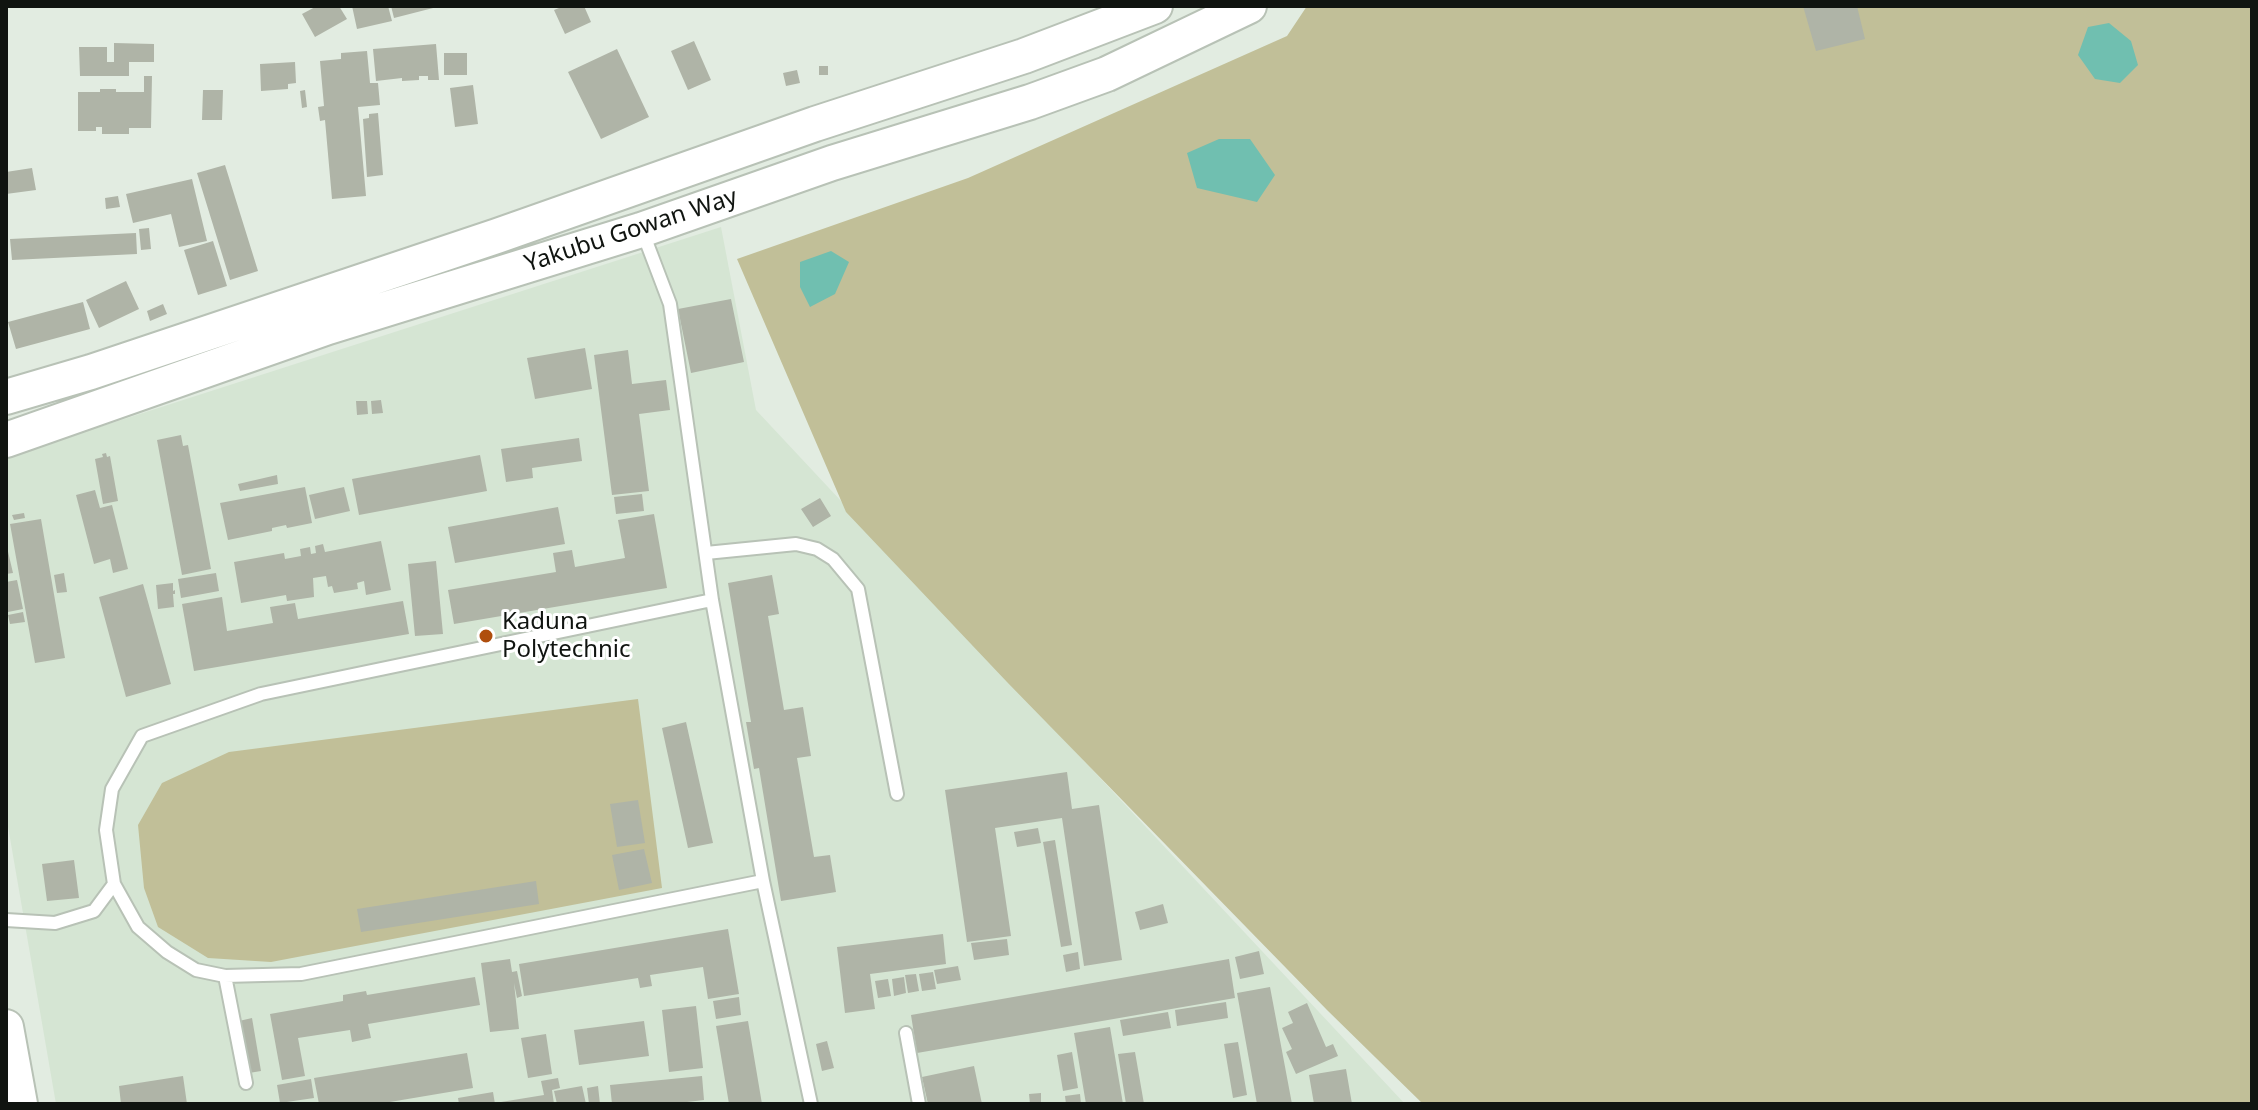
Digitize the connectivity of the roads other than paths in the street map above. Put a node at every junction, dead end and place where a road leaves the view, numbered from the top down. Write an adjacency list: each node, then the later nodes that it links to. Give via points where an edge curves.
1 (1155, 6): 4 (street, Yakubu Gowan Way, via 497,236)
2 (1249, 6): 3 (street, Yakubu Gowan Way, via 1095,79)
3 (641, 230): 5 (street, Yakubu Gowan Way, via 328,327); 6 (lane, via 670,304)
4 (6, 397)
5 (6, 440)
6 (706, 553): 7 (lane); 8 (lane, via 796,544 833,559 858,589)
7 (712, 600): 9 (lane); 10 (lane, via 261,694 142,736 112,789 106,830)
8 (897, 794)
9 (763, 881): 12 (lane, via 301,974); 17 (lane)
10 (114, 884): 11 (lane, via 94,911 55,923); 12 (lane, via 138,927 167,952 196,970)
11 (6, 920)
12 (225, 976): 15 (lane)
13 (6, 1027): 16 (street)
14 (906, 1033): 18 (lane)
15 (246, 1083)
16 (20, 1104)
17 (811, 1104)
18 (919, 1104)

